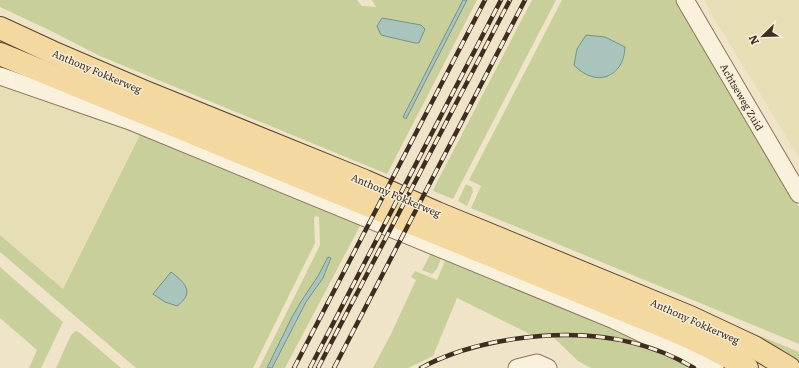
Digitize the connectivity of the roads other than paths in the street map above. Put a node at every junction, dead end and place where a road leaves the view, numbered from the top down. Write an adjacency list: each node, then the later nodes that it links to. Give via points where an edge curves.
1 (685, 0): 5 (street, Achtseweg Zuid)
2 (0, 28): 10 (main road, Anthony Fokkerweg, via 144,91 690,317 754,347)
3 (0, 54): 9 (main road, Anthony Fokkerweg, via 684,335)
4 (0, 76): 8 (street, via 130,121 614,320)
5 (799, 194)
6 (517, 368): 7 (street, via 537,363)
7 (548, 368)
8 (715, 368)
9 (747, 368)
10 (789, 368)

